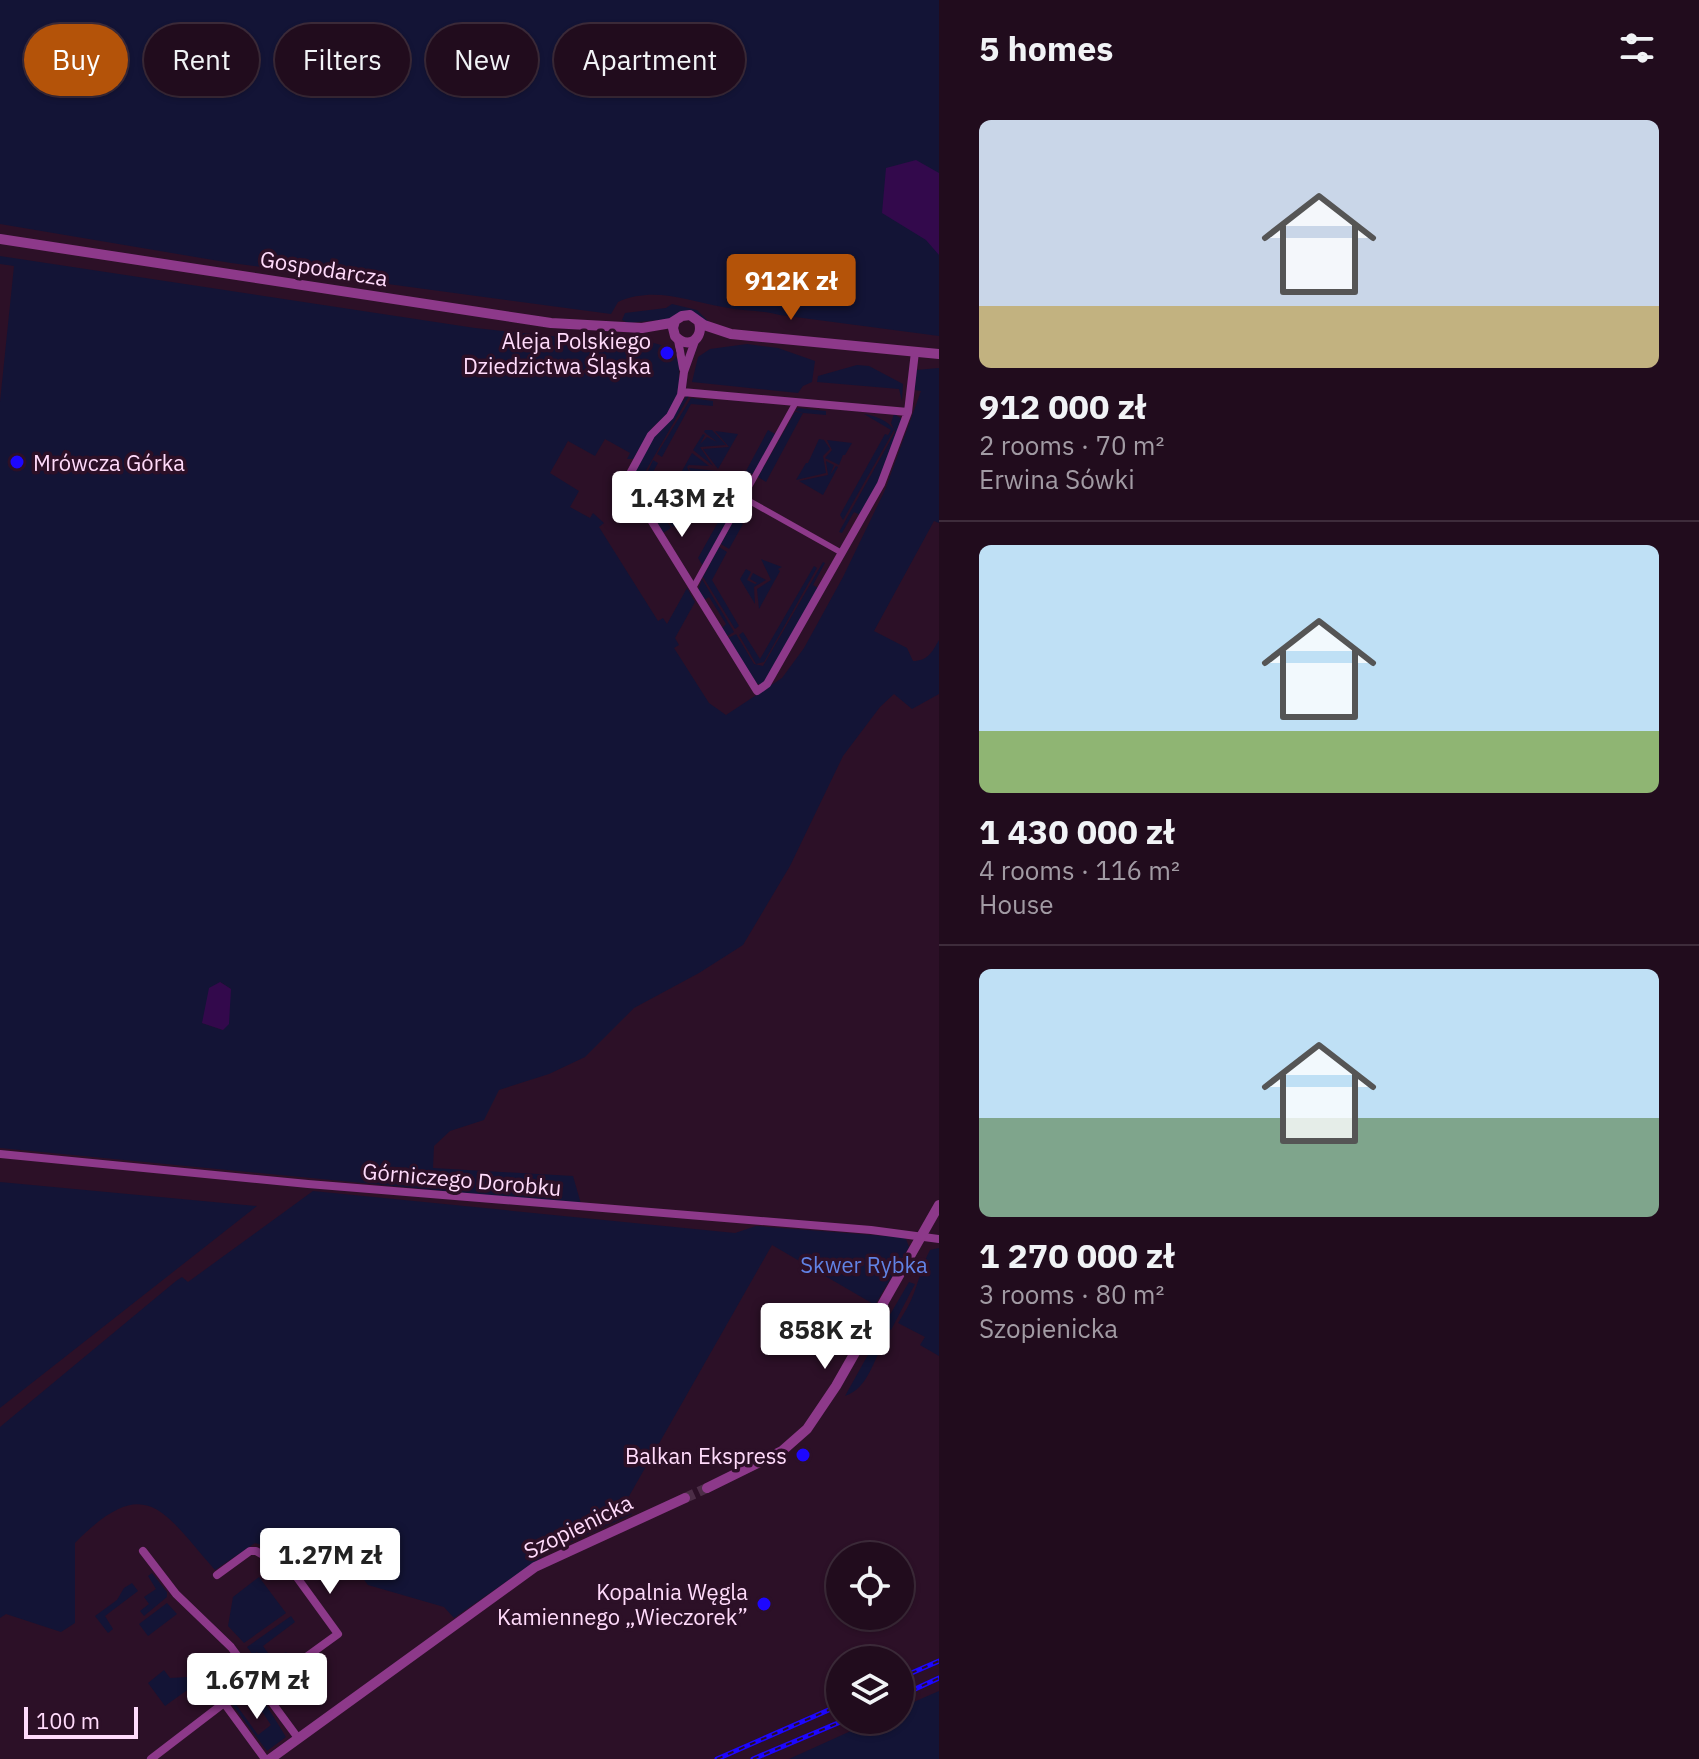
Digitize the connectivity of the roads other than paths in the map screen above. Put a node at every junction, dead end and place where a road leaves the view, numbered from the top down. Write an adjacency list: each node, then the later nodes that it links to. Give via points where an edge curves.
1 (0, 239): 4 (street, Gospodarcza, via 528,320)
2 (675, 321): 3 (street, via 690,315); 4 (street, Gospodarcza); 6 (street)
3 (699, 322): 5 (street); 7 (street)
4 (642, 328): 6 (street, Gospodarcza)
5 (731, 334): 7 (street); 8 (street)
6 (677, 338): 7 (street, via 685,343); 10 (street)
7 (697, 339): 10 (street)
8 (915, 352): 9 (street); 13 (street)
9 (939, 354)
10 (684, 372): 11 (street)
11 (682, 392): 12 (street); 16 (street, via 625,483)
12 (796, 402): 13 (street); 14 (street)
13 (908, 412): 15 (street, via 881,484)
14 (744, 498): 15 (street); 16 (street)
15 (842, 553): 16 (street, via 767,684 757,691)
16 (693, 588)
17 (0, 1154): 19 (street, Górniczego Dorobku)
18 (939, 1205): 19 (street)
19 (922, 1235): 20 (street, Górniczego Dorobku); 21 (street, via 807,1429 782,1451)
20 (939, 1239)
21 (707, 1488)
22 (685, 1498): 26 (street, Szopienicka, via 535,1567)
23 (143, 1551): 25 (street)
24 (217, 1575): 25 (street, via 256,1551 293,1572 338,1634)
25 (262, 1689): 26 (street)
26 (298, 1738): 28 (street, Szopienicka)
27 (151, 1759): 28 (street, via 224,1703)
28 (268, 1759)

